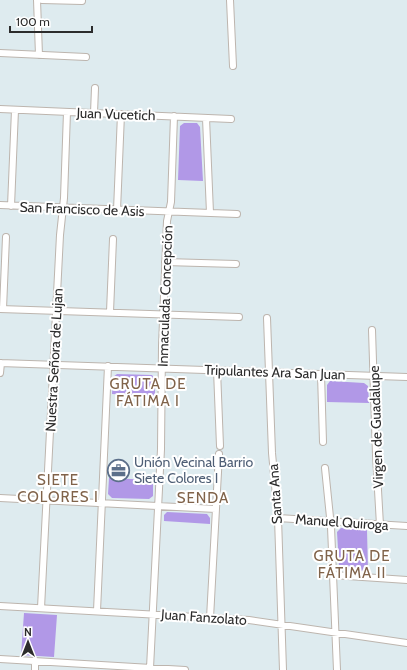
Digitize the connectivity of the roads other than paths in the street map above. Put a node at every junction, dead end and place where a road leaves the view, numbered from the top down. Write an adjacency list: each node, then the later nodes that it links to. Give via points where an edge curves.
1 (37, 0): 6 (street)
2 (42, 0): 4 (street)
3 (230, 0): 8 (street)
4 (82, 2)
5 (0, 53): 6 (street)
6 (40, 55): 7 (street)
7 (86, 57)
8 (233, 66)
9 (95, 88): 13 (street)
10 (0, 109): 11 (street, Juan Vucetich)
11 (15, 110): 12 (street, Juan Vucetich); 19 (street)
12 (67, 112): 13 (street, Juan Vucetich); 20 (street, Nuestra Señora de Lujan)
13 (94, 113): 14 (street, Juan Vucetich)
14 (121, 114): 15 (street, Juan Vucetich); 21 (street)
15 (174, 116): 16 (street, Juan Vucetich); 22 (street, Inmaculada Concepción)
16 (206, 118): 17 (street, Juan Vucetich); 23 (street)
17 (232, 119)
18 (0, 205): 19 (street, San Francisco de Asis)
19 (11, 206): 20 (street, San Francisco de Asis)
20 (63, 208): 21 (street, San Francisco de Asis); 30 (street, Nuestra Señora de Lujan)
21 (117, 210): 22 (street, San Francisco de Asis)
22 (169, 212): 23 (street, San Francisco de Asis); 27 (street, Inmaculada Concepción)
23 (210, 213): 24 (street, San Francisco de Asis)
24 (237, 214)
25 (6, 237): 29 (street)
26 (112, 239): 31 (street)
27 (166, 262): 28 (street); 32 (street, Inmaculada Concepción)
28 (236, 264)
29 (2, 309): 30 (street)
30 (57, 311): 31 (street); 37 (street, Nuestra Señora de Lujan)
31 (110, 312): 32 (street)
32 (164, 314): 33 (street); 39 (street, Inmaculada Concepción)
33 (240, 317)
34 (267, 318): 41 (street, Santa Ana)
35 (372, 330): 44 (street, Virgen de Guadalupe)
36 (0, 363): 37 (street, Tripulantes Ara San Juan); 42 (street)
37 (54, 364): 38 (street, Tripulantes Ara San Juan); 51 (street, Nuestra Señora de Lujan)
38 (108, 366): 39 (street, Tripulantes Ara San Juan); 52 (street)
39 (162, 368): 40 (street, Tripulantes Ara San Juan); 53 (street, Inmaculada Concepción)
40 (217, 370): 41 (street, Tripulantes Ara San Juan); 47 (street)
41 (269, 372): 43 (street, Tripulantes Ara San Juan); 55 (street, Santa Ana)
42 (0, 373)
43 (321, 374): 44 (street, Tripulantes Ara San Juan); 46 (street)
44 (373, 376): 45 (street, Tripulantes Ara San Juan); 57 (street, Virgen de Guadalupe)
45 (407, 377)
46 (323, 442)
47 (220, 446)
48 (219, 454): 54 (street)
49 (325, 468): 56 (street)
50 (0, 498): 51 (street)
51 (46, 501): 52 (street); 62 (street, Nuestra Señora de Lujan)
52 (102, 503): 53 (street); 63 (street)
53 (158, 506): 54 (street); 64 (street, Inmaculada Concepción)
54 (216, 509): 65 (street)
55 (278, 518): 56 (street, Manuel Quiroga); 66 (street, Santa Ana)
56 (330, 522): 57 (street, Manuel Quiroga); 59 (street)
57 (380, 525): 58 (street, Manuel Quiroga)
58 (407, 526)
59 (333, 575): 60 (street); 67 (street)
60 (407, 580)
61 (0, 606): 62 (street, Juan Fanzolato)
62 (41, 608): 63 (street, Juan Fanzolato)
63 (97, 611): 64 (street, Juan Fanzolato)
64 (152, 614): 65 (street, Juan Fanzolato); 71 (street, Inmaculada Concepción)
65 (210, 618): 66 (street, Juan Fanzolato)
66 (282, 625): 67 (street, Juan Fanzolato); 75 (street, Santa Ana)
67 (335, 633): 68 (street, Juan Fanzolato); 76 (street)
68 (407, 643)
69 (0, 659): 70 (street)
70 (35, 661): 71 (street); 73 (street)
71 (150, 668): 72 (street)
72 (164, 669): 74 (street)
73 (35, 670)
74 (185, 670)
75 (283, 670)
76 (337, 670)

